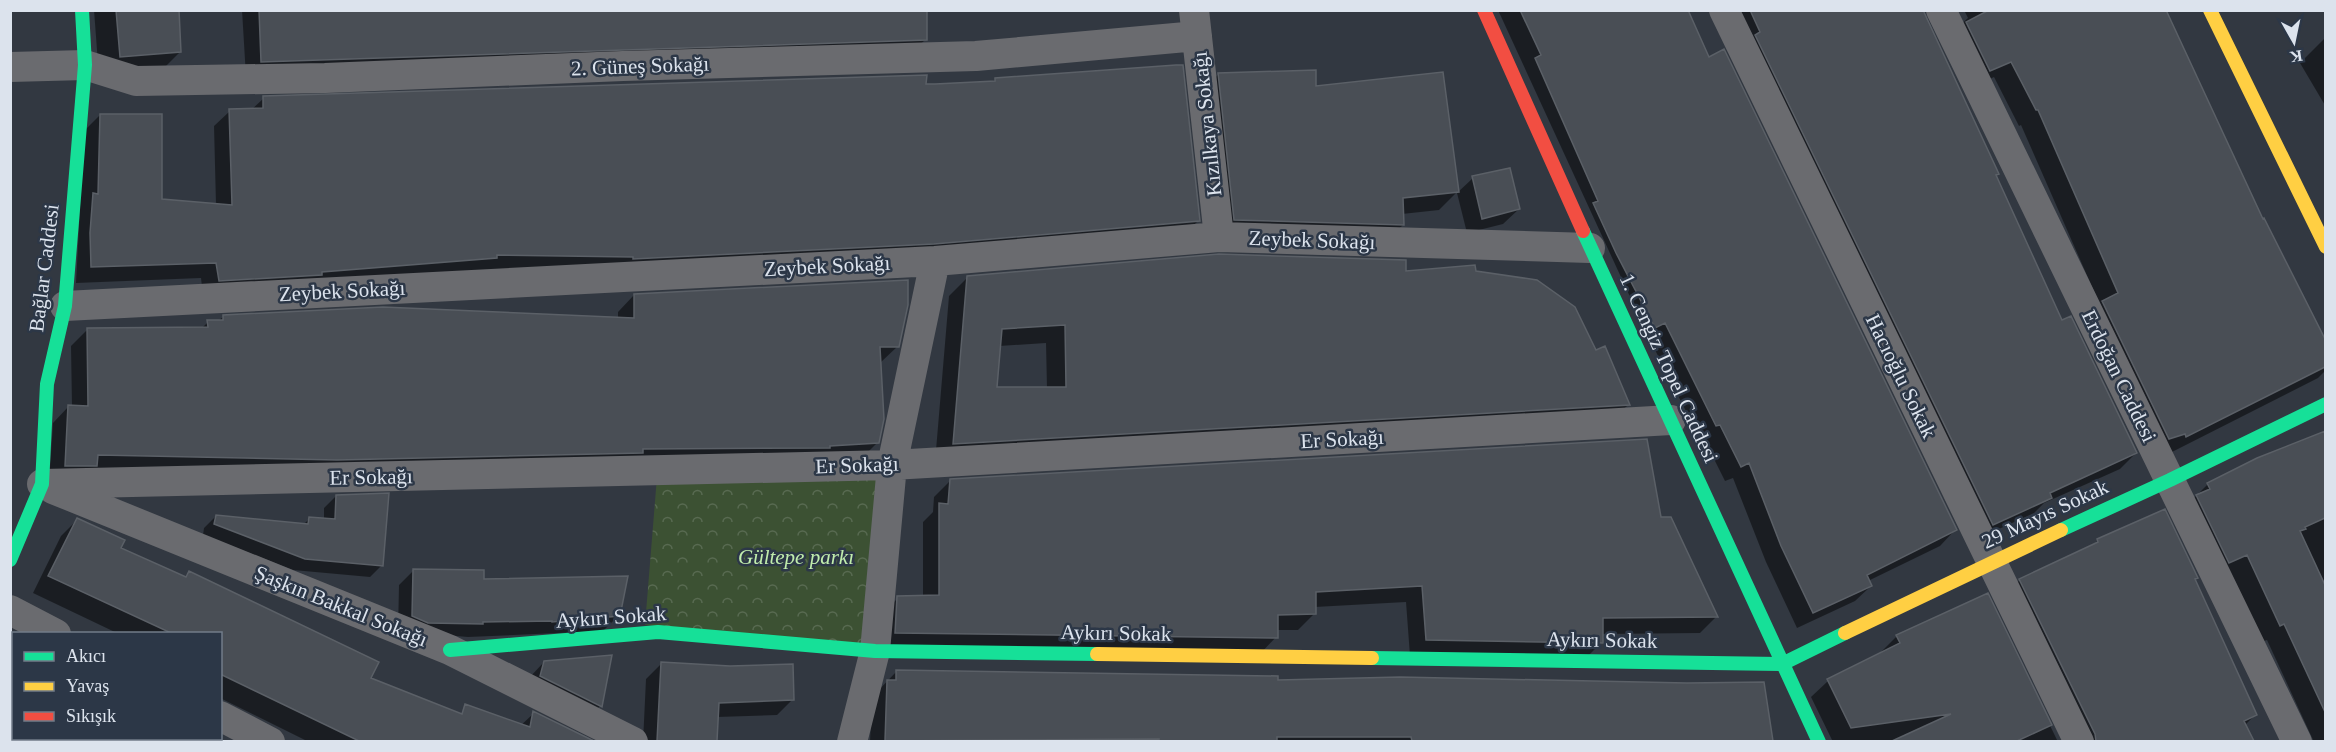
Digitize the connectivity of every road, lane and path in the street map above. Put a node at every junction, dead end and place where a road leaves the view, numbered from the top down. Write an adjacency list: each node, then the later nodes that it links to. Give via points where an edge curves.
1 (82, 10): 7 (street, Bağlar Caddesi)
2 (1484, 10): 11 (street, 1. Cengiz Topel Caddesi)
3 (1724, 10): 20 (street, Hacıoğlu Sokak)
4 (1941, 10): 17 (street, Erdoğan Caddesi)
5 (2210, 10): 10 (street)
6 (1195, 23): 7 (street, 2. Güneş Sokağı, via 976,56 136,81); 9 (street, Kızılkaya Sokağı)
7 (85, 65): 8 (street, 2. Güneş Sokağı); 13 (street, Bağlar Caddesi)
8 (10, 67)
9 (1219, 237): 11 (street, Zeybek Sokağı); 12 (street, Zeybek Sokağı)
10 (2325, 247)
11 (1590, 248): 15 (street, 1. Cengiz Topel Caddesi)
12 (935, 261): 13 (street, Zeybek Sokağı); 16 (street)
13 (65, 306): 18 (street, Bağlar Caddesi, via 47,384)
14 (2325, 404): 17 (street, 29 Mayıs Sokak)
15 (1671, 420): 16 (street, Er Sokağı); 25 (street, 1. Cengiz Topel Caddesi)
16 (892, 465): 18 (street, Er Sokağı); 24 (street)
17 (2170, 480): 20 (street, 29 Mayıs Sokak); 32 (street, Erdoğan Caddesi)
18 (42, 484): 19 (street, Bağlar Caddesi); 23 (street, Şaşkın Bakkal Sokağı)
19 (10, 560)
20 (1991, 562): 25 (street, 29 Mayıs Sokak); 31 (street, Hacıoğlu Sokak)
21 (10, 610): 22 (street)
22 (54, 632)
23 (450, 650): 24 (street, Aykırı Sokak, via 657,632); 28 (street, Şaşkın Bakkal Sokağı)
24 (875, 651): 25 (street, Aykırı Sokak); 29 (street)
25 (1782, 664): 30 (street, 1. Cengiz Topel Caddesi)
26 (222, 717): 27 (street)
27 (270, 741)
28 (633, 741)
29 (852, 741)
30 (1819, 741)
31 (2079, 741)
32 (2297, 741)

